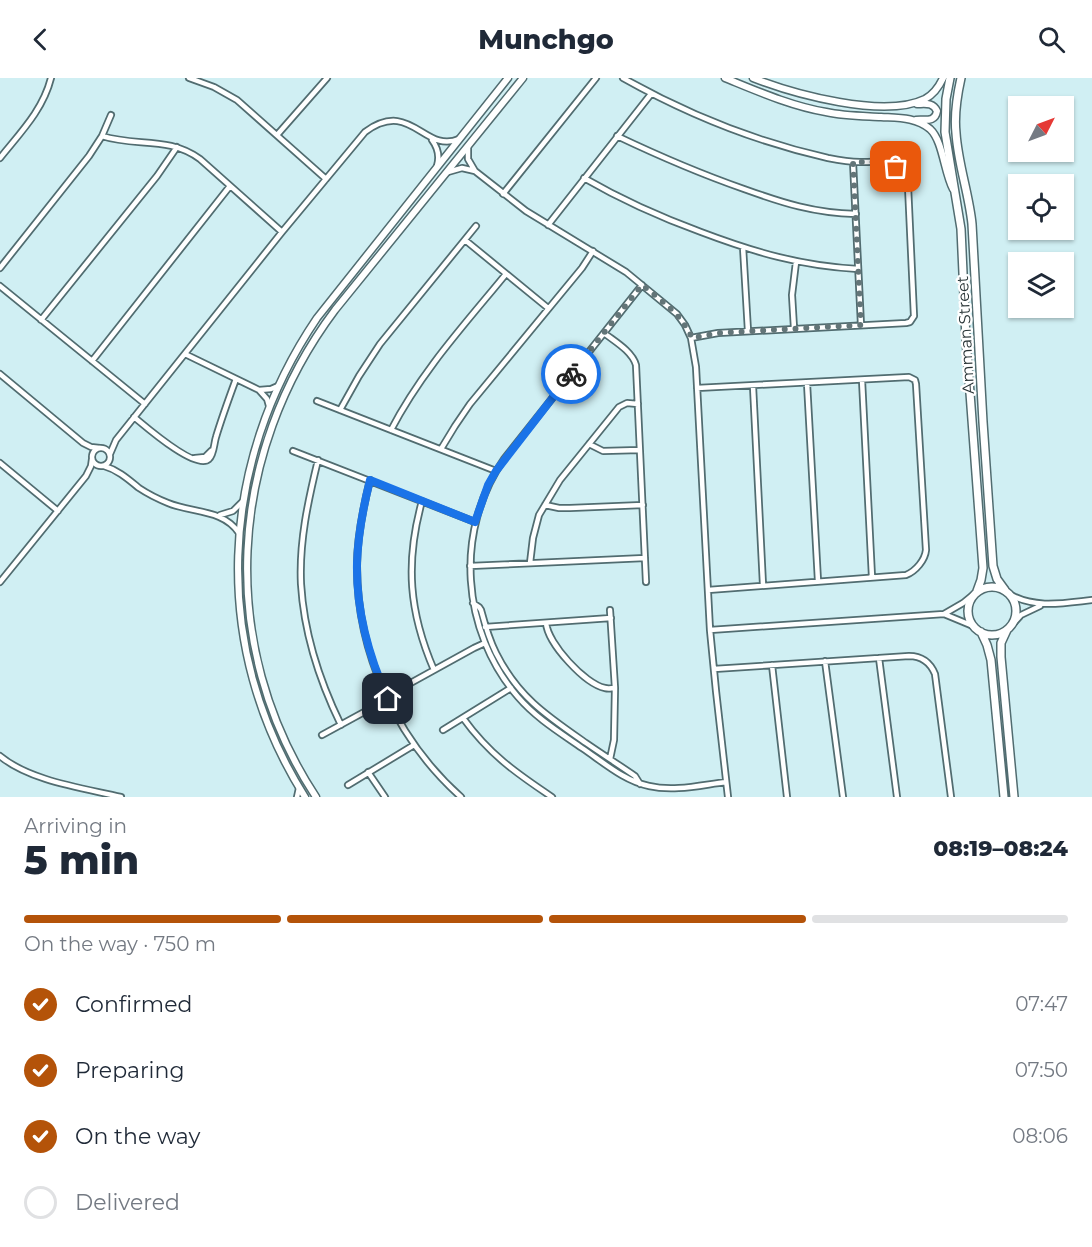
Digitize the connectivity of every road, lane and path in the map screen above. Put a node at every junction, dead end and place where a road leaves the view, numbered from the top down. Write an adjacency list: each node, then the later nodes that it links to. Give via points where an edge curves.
1 (51, 78): 26 (street, via 35,115)
2 (189, 78): 19 (street, via 226,93)
3 (317, 78): 14 (street)
4 (327, 78): 14 (street)
5 (508, 78): 23 (street)
6 (523, 78): 24 (street)
7 (596, 78): 34 (street)
8 (623, 78): 15 (street)
9 (725, 78): 18 (street, via 815,110)
10 (753, 78): 16 (street, via 804,95 848,103)
11 (943, 78): 16 (street, via 929,97)
12 (950, 78): 35 (main road, Amman Street, via 945,132)
13 (961, 78): 110 (main road, Amman Street, via 956,134 972,224 993,566)
14 (323, 83): 19 (street)
15 (651, 94): 21 (street); 27 (street, via 768,141)
16 (910, 104): 18 (street, via 927,104 936,110 933,119)
17 (111, 115): 20 (street)
18 (915, 120): 35 (street, via 938,140)
19 (277, 135): 32 (street)
20 (102, 136): 25 (street); 44 (street)
21 (617, 136): 31 (street); 36 (street, via 691,170 788,204 828,213)
22 (430, 138): 23 (street, via 449,142); 28 (street, via 439,155); 32 (street, via 406,123 378,125 360,137)
23 (461, 138): 28 (street)
24 (469, 144): 29 (street, via 468,159); 30 (street)
25 (177, 147): 33 (street, via 195,156); 50 (street)
26 (0, 158)
27 (853, 162): 36 (street); 51 (street, via 894,165 906,181 909,201 913,318 906,323)
28 (437, 168): 62 (street, via 321,312)
29 (475, 171): 30 (street, via 457,169); 34 (street)
30 (445, 174): 97 (street, via 335,310 305,354 270,429)
31 (584, 178): 37 (street); 41 (street, via 650,212)
32 (326, 179): 39 (street)
33 (230, 186): 39 (street); 57 (street)
34 (503, 194): 37 (street)
35 (956, 195): 111 (main road, Amman Street, via 983,568)
36 (856, 214): 45 (street)
37 (548, 225): 42 (street)
38 (476, 226): 40 (street)
39 (282, 232): 56 (street)
40 (465, 240): 46 (street); 70 (street, via 375,352)
41 (743, 247): 43 (street); 53 (street)
42 (592, 251): 47 (street); 49 (street)
43 (796, 262): 45 (street); 52 (street)
44 (0, 268)
45 (858, 269): 51 (street)
46 (506, 274): 49 (street); 72 (street, via 426,372)
47 (642, 285): 54 (street); 55 (street, via 676,314)
48 (0, 286): 50 (street)
49 (548, 308): 77 (street, via 470,404)
50 (41, 320): 57 (street)
51 (861, 325): 52 (street)
52 (794, 328): 53 (street)
53 (748, 331): 55 (street)
54 (604, 333): 68 (street, via 635,361); 86 (street)
55 (692, 338): 64 (street)
56 (185, 354): 59 (street); 67 (street)
57 (92, 361): 67 (street)
58 (0, 374): 74 (street)
59 (236, 379): 65 (street); 71 (street, via 214,446 205,457 192,457 168,445)
60 (862, 380): 61 (street); 104 (street); 104 (street, via 909,377 916,382 926,550 910,573)
61 (807, 383): 63 (street); 105 (street)
62 (278, 386): 65 (street); 69 (street)
63 (753, 386): 64 (street); 108 (street)
64 (698, 388): 109 (street)
65 (259, 390): 69 (street)
66 (317, 401): 70 (street)
67 (145, 404): 71 (street)
68 (638, 404): 75 (street, via 619,407); 78 (street)
69 (269, 406): 91 (street)
70 (340, 410): 72 (street)
71 (134, 417): 73 (street)
72 (391, 430): 77 (street)
73 (116, 440): 76 (street); 80 (street)
74 (83, 443): 76 (street); 81 (street)
75 (589, 444): 78 (street, via 609,452); 94 (street)
76 (101, 448): 80 (street); 81 (street)
77 (441, 449): 86 (street)
78 (640, 450): 95 (street)
79 (293, 451): 82 (street)
80 (110, 456): 84 (street); 87 (street)
81 (92, 458): 84 (street, via 95,464); 89 (street)
82 (318, 460): 90 (street); 135 (street, via 304,531 301,583 310,644)
83 (0, 463): 85 (street)
84 (103, 466): 87 (street); 89 (street)
85 (6, 468): 88 (street); 96 (street)
86 (496, 471): 99 (street)
87 (119, 472): 98 (street, via 160,500)
88 (0, 474)
89 (86, 476): 96 (street)
90 (370, 480): 92 (street); 133 (street, via 359,536 358,581 369,648)
91 (245, 488): 93 (street); 97 (street, via 244,511)
92 (422, 501): 99 (street); 129 (street, via 412,552 412,591 418,624)
93 (242, 502): 98 (street, via 229,513); 100 (street)
94 (545, 505): 95 (street); 102 (street, via 535,526)
95 (643, 505): 101 (street)
96 (58, 511): 106 (street)
97 (250, 513): 152 (street, via 247,587 258,664 284,739)
98 (217, 515): 100 (street)
99 (475, 522): 103 (street)
100 (239, 533): 145 (street, via 239,601 249,665 273,737)
101 (645, 558): 102 (street); 107 (street)
102 (530, 563): 103 (street)
103 (470, 566): 113 (street)
104 (872, 577): 105 (street)
105 (818, 581): 108 (street)
106 (0, 582)
107 (646, 582)
108 (763, 585): 109 (street)
109 (708, 590): 122 (street)
110 (1007, 592): 111 (main road, via 994,586); 114 (street, via 1028,602); 121 (main road, via 1016,610)
111 (976, 593): 116 (street); 119 (main road, via 968,610)
112 (1092, 600): 114 (street)
113 (473, 603): 120 (street, via 479,607); 124 (street)
114 (1044, 604): 121 (street, via 1027,611)
115 (610, 610): 117 (street)
116 (944, 614): 119 (street); 122 (street)
117 (611, 618): 118 (street); 132 (street)
118 (546, 623): 120 (street); 132 (street, via 552,642 572,664 598,685)
119 (974, 626): 123 (main road)
120 (485, 627): 140 (street, via 495,653 523,694 551,719)
121 (1009, 628): 123 (main road, via 994,635); 163 (main road, via 1000,657)
122 (710, 630): 128 (street)
123 (981, 632): 162 (main road, via 991,660)
124 (485, 643): 129 (street); 131 (street)
125 (879, 658): 126 (street); 160 (street); 161 (street, via 914,656 933,669)
126 (825, 661): 127 (street); 159 (street)
127 (772, 665): 128 (street); 158 (street)
128 (714, 669): 142 (street)
129 (434, 670): 130 (street)
130 (407, 685)
131 (510, 688): 134 (street); 143 (street, via 547,724)
132 (615, 688): 140 (street)
133 (388, 699): 135 (street); 138 (street)
134 (463, 718): 136 (street); 148 (street, via 504,763)
135 (340, 725): 137 (street)
136 (443, 730)
137 (322, 735)
138 (414, 745): 141 (street); 154 (street)
139 (0, 756): 147 (street, via 31,774)
140 (610, 759): 143 (street)
141 (368, 772): 144 (street); 153 (street)
142 (726, 782): 146 (street); 157 (street)
143 (640, 784): 146 (street)
144 (348, 785)
145 (299, 788): 150 (street); 151 (street)
146 (670, 788): 156 (street)
147 (98, 794): 149 (street)
148 (543, 794): 155 (street)
149 (121, 797)
150 (297, 797)
151 (305, 797)
152 (316, 797)
153 (385, 797)
154 (461, 797)
155 (552, 797)
156 (670, 797)
157 (728, 797)
158 (787, 797)
159 (843, 797)
160 (897, 797)
161 (951, 797)
162 (1004, 797)
163 (1014, 797)

